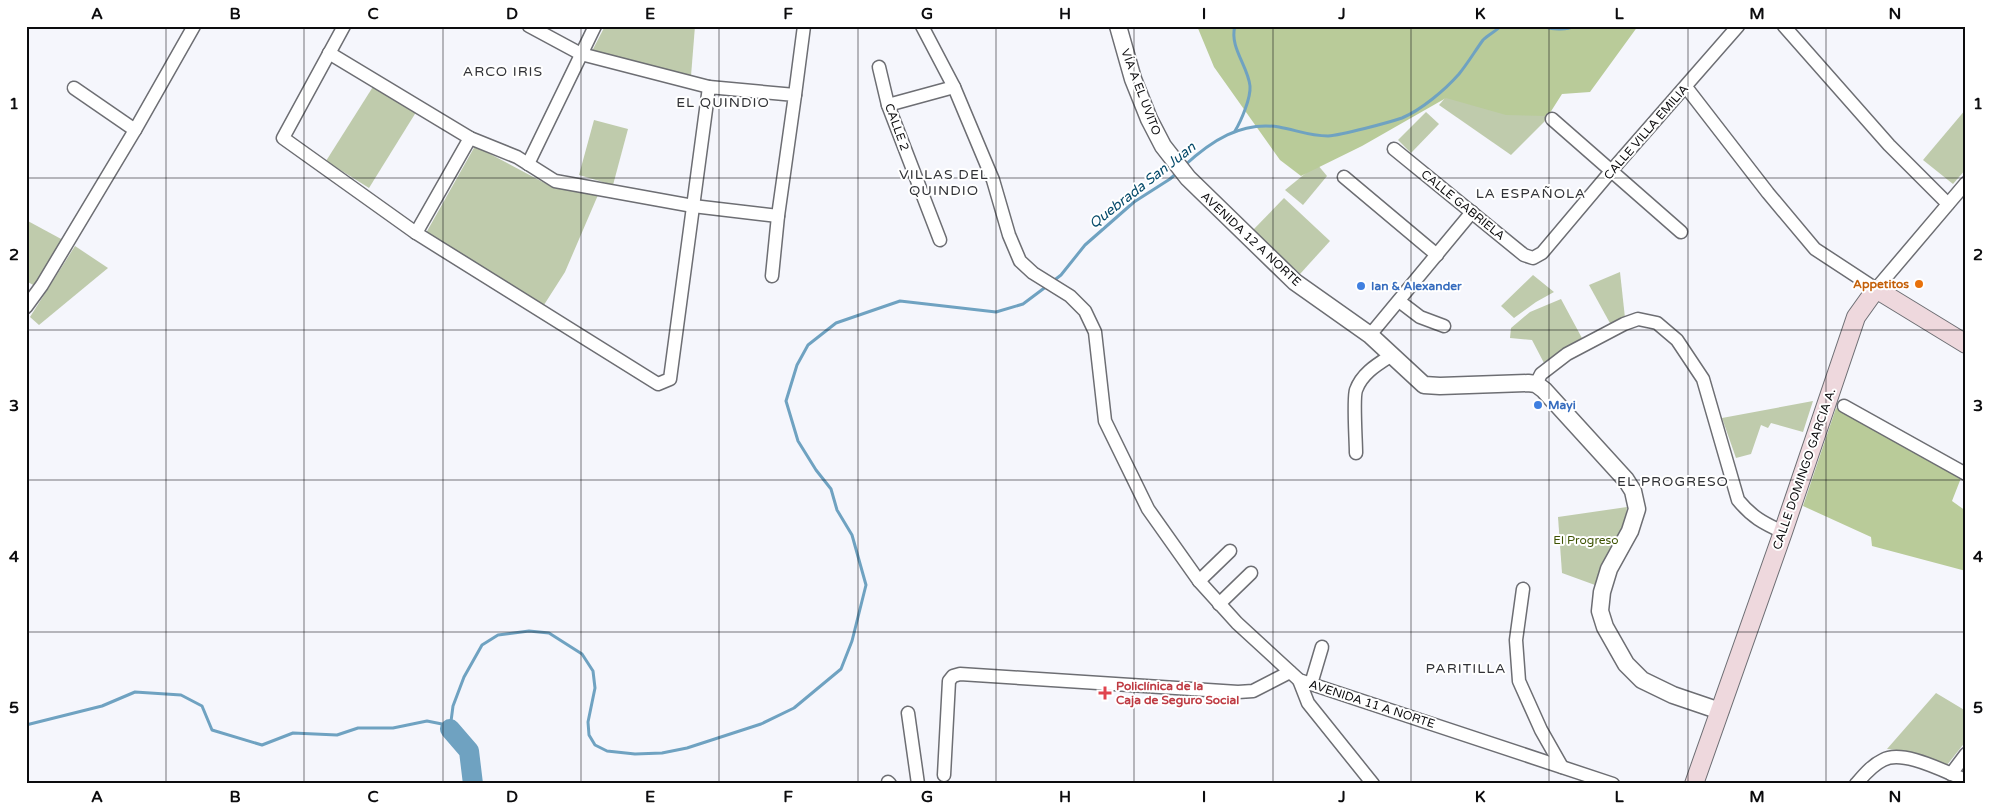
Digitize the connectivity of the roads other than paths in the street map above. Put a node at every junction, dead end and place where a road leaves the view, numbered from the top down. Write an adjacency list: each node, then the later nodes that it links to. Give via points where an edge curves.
1 (194, 26): 20 (street)
2 (344, 26): 10 (street)
3 (529, 26): 11 (street)
4 (595, 26): 11 (street)
5 (804, 26): 17 (street)
6 (922, 26): 14 (street, AVENIDA 11 A NORTE)
7 (1118, 26): 26 (street, VÍA A EL UVITO, via 1148,119 1163,146)
8 (1738, 26): 15 (street, CALLE VILLA EMILIA)
9 (1784, 26): 28 (street, via 1889,145)
10 (329, 53): 21 (street); 33 (street, via 283,138)
11 (581, 54): 13 (street); 23 (street)
12 (879, 68): 18 (street, CALLE 2)
13 (709, 87): 17 (street); 29 (street)
14 (954, 87): 18 (street); 53 (street, AVENIDA 11 A NORTE, via 994,180 1009,235 1020,261 1070,296 1085,311 1095,332 1105,422 1148,509)
15 (1686, 87): 24 (street, CALLE VILLA EMILIA); 38 (street, via 1815,249)
16 (74, 88): 20 (street)
17 (795, 96): 31 (street)
18 (888, 105): 34 (street, CALLE 2)
19 (1552, 119): 24 (street)
20 (135, 130): 39 (street)
21 (470, 138): 23 (street, via 517,156); 33 (street)
22 (1394, 149): 30 (street, CALLE GABRIELA)
23 (528, 164): 29 (street, via 555,181)
24 (1612, 170): 32 (street); 36 (street, CALLE VILLA EMILIA, via 1542,253)
25 (1344, 177): 35 (street)
26 (1188, 178): 43 (street, AVENIDA 12 A NORTE, via 1295,282)
27 (1966, 183): 28 (street, CALLE DOMINGO GARCIA A.)
28 (1948, 204): 38 (street, CALLE DOMINGO GARCIA A.)
29 (693, 206): 31 (street); 33 (street, via 670,379 658,384)
30 (1472, 212): 35 (street); 36 (street, CALLE GABRIELA, via 1524,255)
31 (778, 216): 37 (street)
32 (1681, 232)
33 (416, 233)
34 (940, 240)
35 (1437, 255): 40 (street)
36 (1533, 258)
37 (772, 276)
38 (1876, 289): 44 (main road); 50 (main road, CALLE DOMINGO GARCIA A., via 1856,317)
39 (30, 293): 41 (street)
40 (1399, 300): 42 (street, via 1420,317); 43 (street)
41 (26, 307)
42 (1444, 326)
43 (1370, 335): 45 (street, AVENIDA 12 A NORTE)
44 (1966, 344)
45 (1392, 355): 46 (street, AVENIDA 12 A NORTE, via 1424,385); 48 (street, via 1374,366 1356,391)
46 (1536, 384): 50 (street, via 1541,374 1567,354 1624,324 1638,319 1657,323 1677,340 1704,379 1738,500 1750,515); 58 (street, via 1626,480 1637,502 1630,531 1609,569 1602,592 1600,611 1613,645 1642,680)
47 (1844, 406): 49 (street)
48 (1356, 453)
49 (1966, 474)
50 (1783, 532): 58 (main road, CALLE DOMINGO GARCIA A.)
51 (1230, 551): 53 (street)
52 (1251, 573): 55 (street)
53 (1199, 581): 55 (street, AVENIDA 11 A NORTE)
54 (1523, 589): 61 (street, via 1516,640 1519,681)
55 (1219, 604): 57 (street, AVENIDA 11 A NORTE)
56 (1322, 647): 57 (street)
57 (1300, 679): 61 (street, AVENIDA 11 A NORTE); 63 (street, via 1238,692 960,674 949,681); 67 (street, via 1308,703)
58 (1720, 711): 69 (main road, CALLE DOMINGO GARCIA A.)
59 (908, 713): 66 (street)
60 (1966, 754): 62 (street)
61 (1562, 767): 64 (street, AVENIDA 11 A NORTE)
62 (1951, 774): 65 (street); 70 (street, via 1893,756 1872,766)
63 (944, 775)
64 (1580, 778): 68 (street, AVENIDA 11 A NORTE)
65 (1966, 780)
66 (918, 784)
67 (1372, 784)
68 (1613, 784)
69 (1694, 784)
70 (1856, 784)

